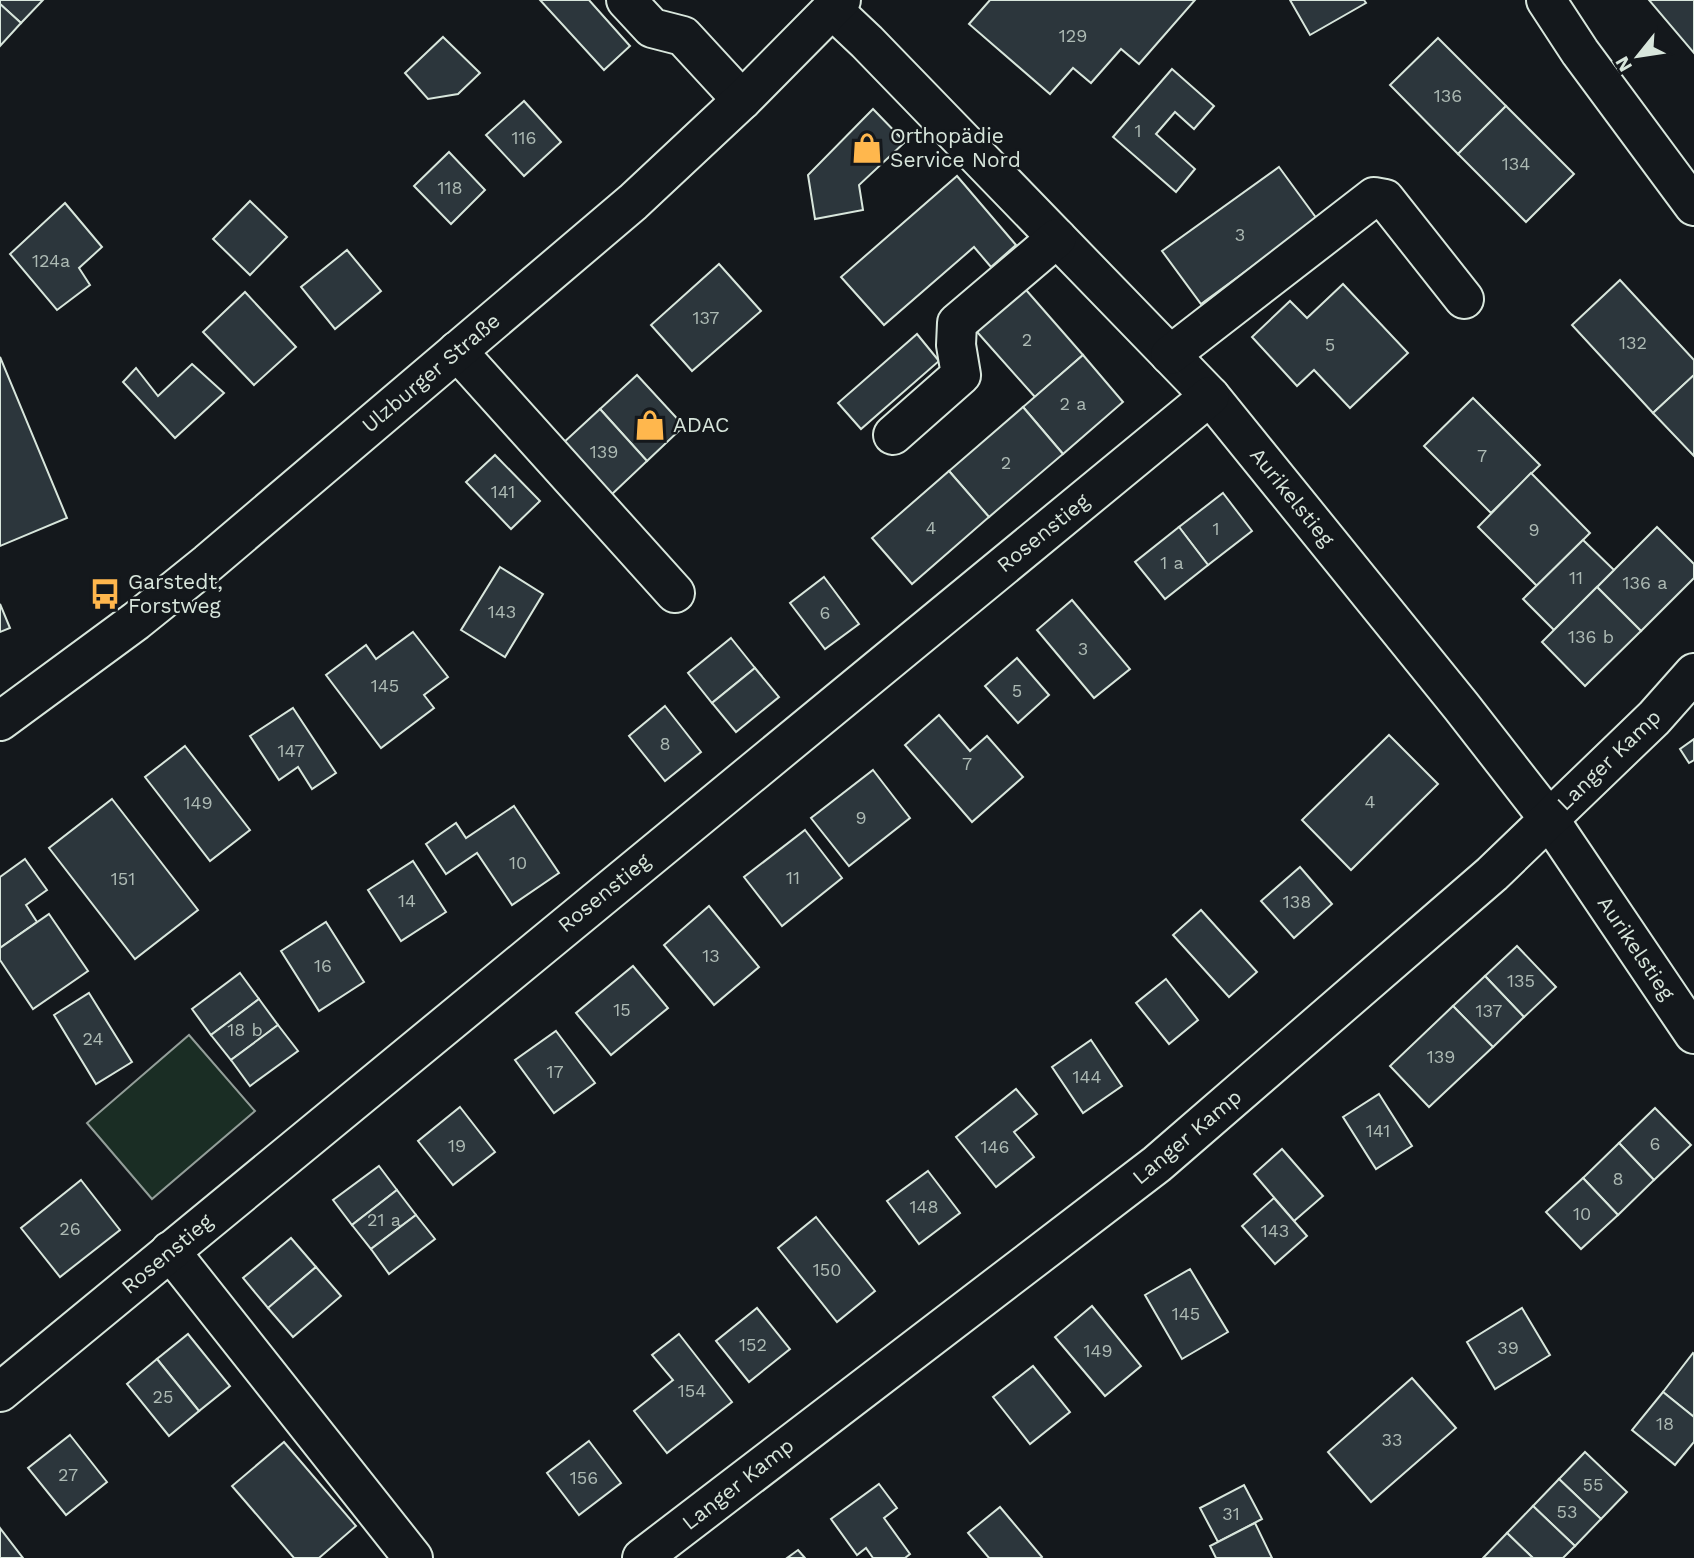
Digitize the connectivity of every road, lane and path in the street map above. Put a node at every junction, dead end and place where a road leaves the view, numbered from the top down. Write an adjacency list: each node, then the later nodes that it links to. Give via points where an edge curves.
1 (626, 0): 4 (street, via 652,29 683,36)
2 (1546, 0): 5 (street)
3 (836, 4): 4 (street, Ulzburger Straße); 6 (street, Aurikelstieg)
4 (743, 100): 8 (street, Ulzburger Straße, via 633,202)
5 (1694, 206)
6 (1057, 238): 9 (street, Aurikelstieg); 11 (street, via 957,323 961,375)
7 (1464, 299): 9 (street, via 1385,199 1374,197)
8 (457, 351): 12 (street); 14 (street, Ulzburger Straße, via 208,563)
9 (1170, 355): 10 (street, Aurikelstieg)
10 (1210, 396): 15 (street, Aurikelstieg); 17 (street, Rosenstieg)
11 (893, 435)
12 (675, 593)
13 (1694, 673): 15 (street, Langer Kamp)
14 (0, 721)
15 (1549, 819): 16 (street, Aurikelstieg); 20 (street, Langer Kamp, via 1492,874 1157,1164)
16 (1693, 1032)
17 (170, 1251): 18 (street, Rosenstieg); 19 (street)
18 (0, 1392)
19 (413, 1558)
20 (642, 1558)

